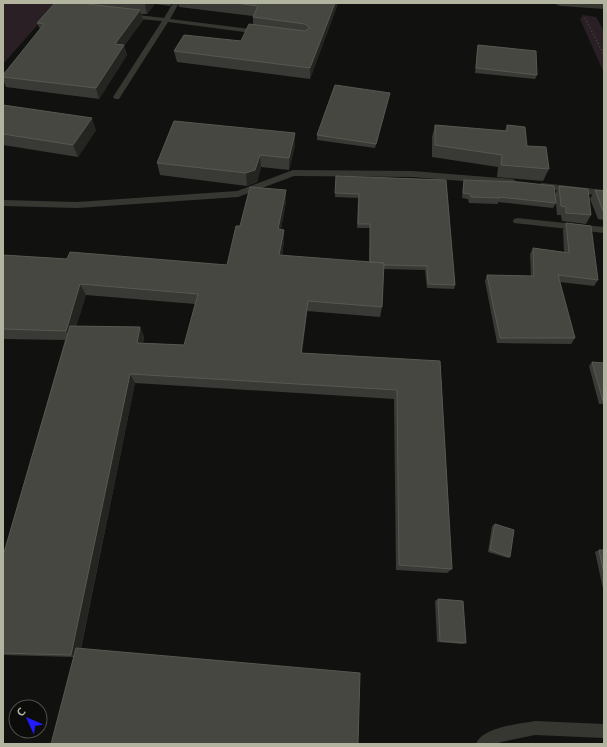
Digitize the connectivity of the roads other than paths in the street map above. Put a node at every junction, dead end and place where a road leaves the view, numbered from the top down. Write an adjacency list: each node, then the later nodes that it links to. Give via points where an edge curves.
1 (176, 3): 6 (lane)
2 (561, 3): 3 (street)
3 (577, 4): 4 (street)
4 (604, 6)
5 (120, 15): 6 (lane)
6 (166, 20): 7 (lane); 8 (lane)
7 (266, 33)
8 (117, 97)
9 (604, 193): 10 (lane, via 412,174 292,173 238,194 77,205)
10 (3, 203)
11 (518, 221): 12 (lane)
12 (604, 230)
13 (604, 731): 14 (lane, via 536,728 499,735)
14 (483, 744)

